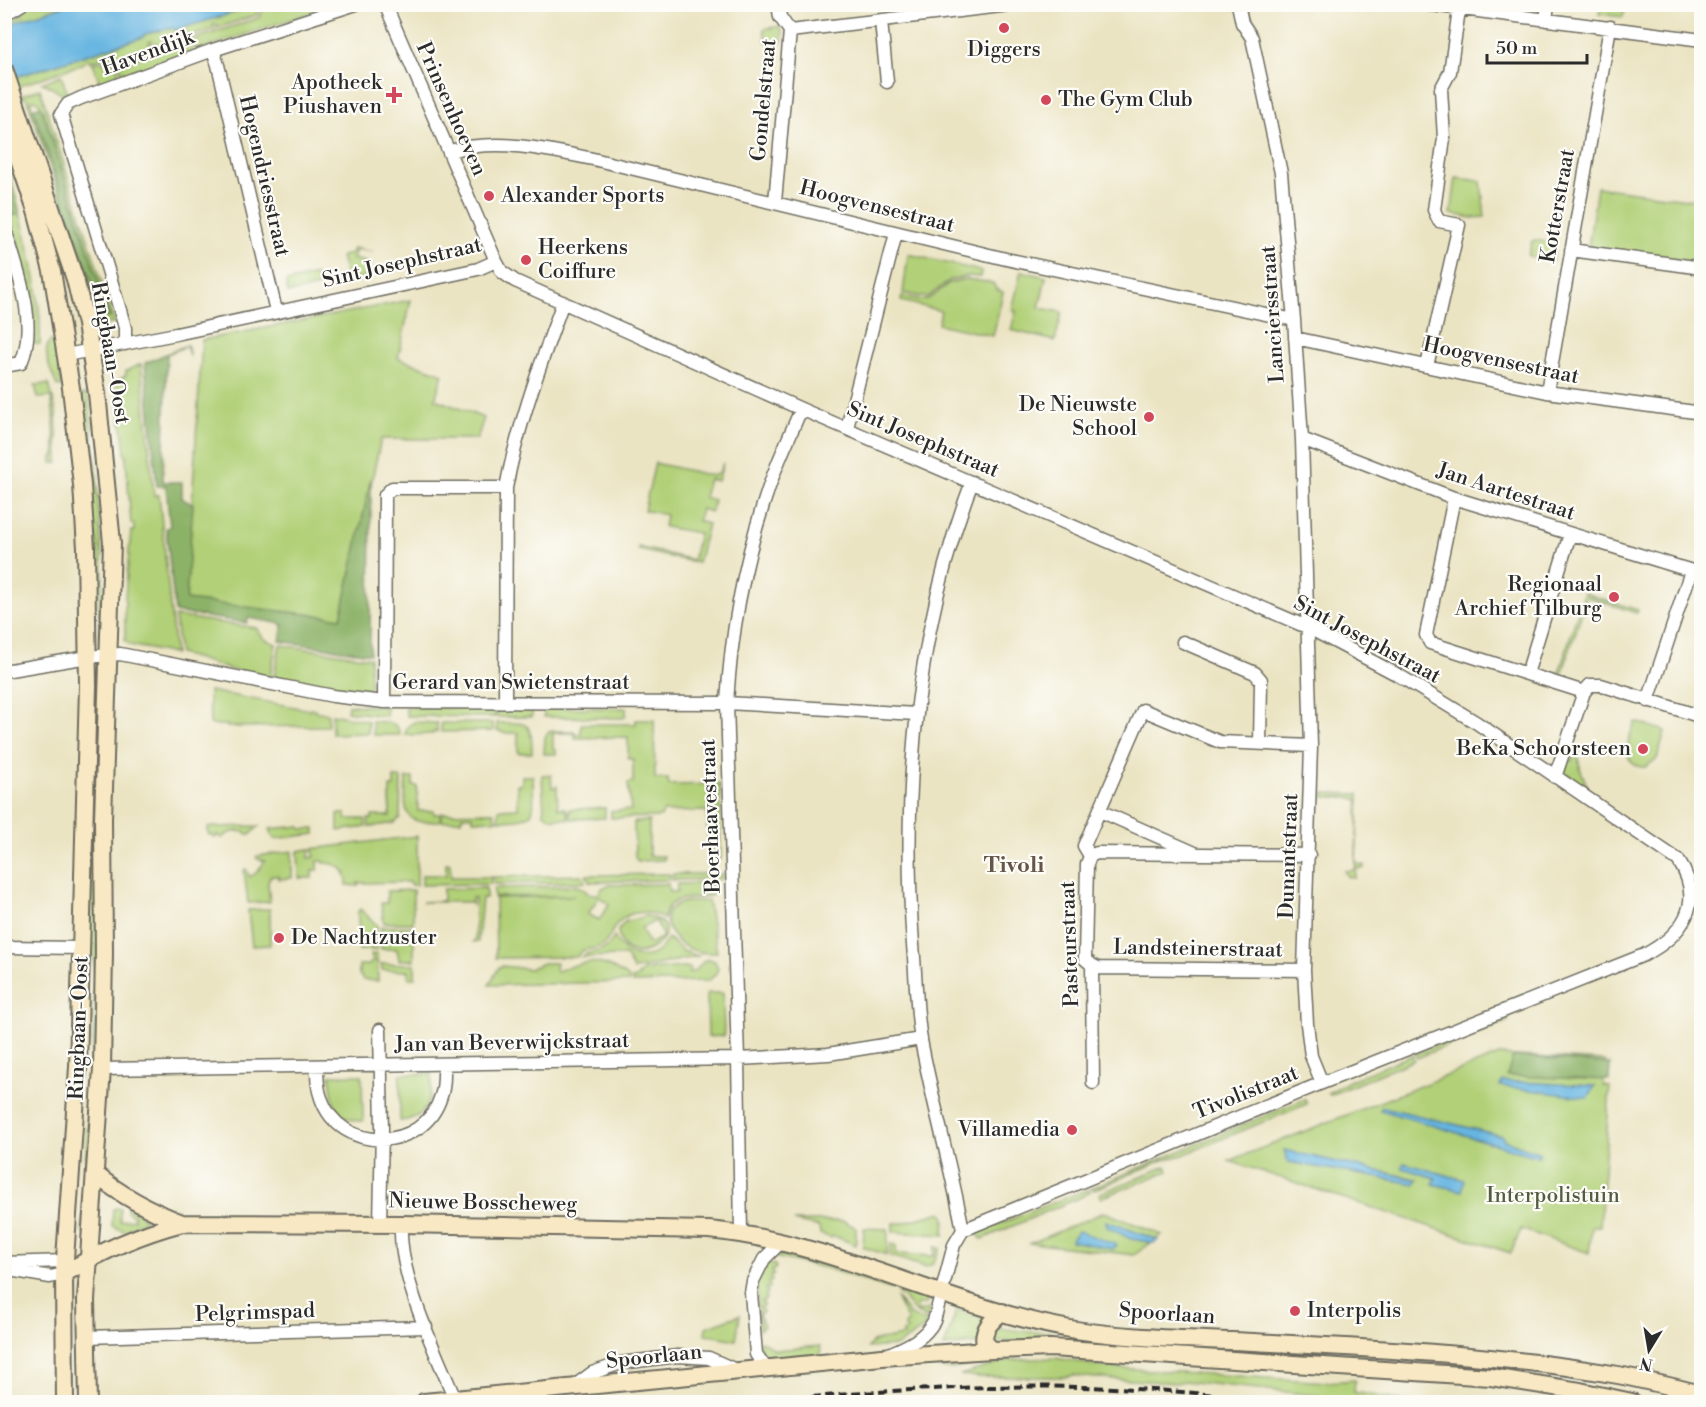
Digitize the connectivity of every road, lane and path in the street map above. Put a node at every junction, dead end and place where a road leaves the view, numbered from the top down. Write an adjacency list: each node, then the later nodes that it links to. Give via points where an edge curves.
1 (357, 4): 14 (street, Havendijk)
2 (385, 4): 19 (street, Prinsenhoeven)
3 (778, 4): 12 (street, Gondelstraat, via 780,17)
4 (1018, 4): 10 (street)
5 (1238, 4): 28 (street, Lanciersstraat, via 1242,23 1252,38 1281,173)
6 (1425, 4): 8 (street)
7 (1548, 4): 9 (street)
8 (1459, 10): 9 (street); 34 (street, via 1450,72 1441,89 1443,138 1434,210 1439,221 1459,225)
9 (1546, 20): 11 (street)
10 (881, 21): 12 (street); 16 (street)
11 (1610, 27): 13 (street); 23 (street, Kotterstraat)
12 (790, 31): 20 (street, Gondelstraat)
13 (1701, 40)
14 (213, 50): 17 (street, Havendijk, via 81,98 68,104); 27 (street, Hogendriesstraat)
15 (4, 69): 18 (street, Ringbaan-Oost)
16 (887, 82)
17 (61, 114): 30 (street, Ringbaan-Oost, via 125,328)
18 (11, 118): 31 (street, Ringbaan-Oost, via 75,279); 32 (street, Ringbaan-Oost, via 49,261)
19 (450, 151): 20 (street, Hoogvensestraat, via 472,145 543,148); 24 (street, Prinsenhoeven)
20 (775, 202): 22 (street, Hoogvensestraat)
21 (4, 225): 33 (street, via 28,313 27,349 21,363)
22 (896, 233): 28 (street, Hoogvensestraat); 38 (street)
23 (1570, 250): 25 (street); 35 (street, Kotterstraat)
24 (496, 261): 26 (street, Sint Josephstraat, via 514,281); 27 (street, Sint Josephstraat)
25 (1701, 268)
26 (562, 302): 36 (street, Sint Josephstraat); 41 (street, via 525,412)
27 (276, 311): 30 (street, Sint Josephstraat)
28 (1294, 320): 29 (street, Lanciersstraat)
29 (1295, 338): 34 (street, Hoogvensestraat); 39 (street, Lanciersstraat)
30 (126, 344): 31 (street, Sint Josephstraat)
31 (90, 351): 32 (street, Sint Josephstraat); 47 (street, Ringbaan-Oost, via 112,543)
32 (66, 355): 48 (street, Ringbaan-Oost, via 82,485)
33 (4, 366)
34 (1427, 366): 35 (street, Hoogvensestraat)
35 (1547, 392): 37 (street, Hoogvensestraat)
36 (801, 409): 38 (street, Sint Josephstraat); 55 (street, Boerhaavestraat, via 768,489 752,544 732,640)
37 (1701, 413)
38 (848, 428): 40 (street, Sint Josephstraat)
39 (1302, 439): 42 (street, Jan Aartestraat); 45 (street, Lanciersstraat)
40 (972, 482): 45 (street, Sint Josephstraat); 56 (street, via 961,509 933,618)
41 (506, 488): 53 (street, via 387,491); 54 (street)
42 (1454, 498): 43 (street, Jan Aartestraat); 50 (street, via 1426,635 1430,643)
43 (1570, 534): 44 (street, Jan Aartestraat); 50 (street)
44 (1696, 573): 52 (street)
45 (1309, 628): 59 (street, Dunantstraat); 60 (street, Sint Josephstraat, via 1398,675)
46 (1182, 642): 58 (street, via 1255,673 1261,680)
47 (110, 654): 48 (street); 53 (street, Gerard van Swietenstraat); 76 (street, Ringbaan-Oost)
48 (88, 657): 49 (street); 67 (street, Ringbaan-Oost)
49 (4, 671)
50 (1527, 674): 51 (street)
51 (1584, 692): 52 (street, via 1590,686 1601,685); 60 (street)
52 (1648, 701): 57 (street)
53 (384, 702): 54 (street, Gerard van Swietenstraat)
54 (505, 702): 55 (street, Gerard van Swietenstraat)
55 (727, 703): 56 (street, Gerard van Swietenstraat); 72 (street, Boerhaavestraat)
56 (916, 714): 71 (street, via 910,900)
57 (1701, 717)
58 (1260, 744): 59 (street); 61 (street, Pasteurstraat, via 1220,742 1143,710)
59 (1311, 746): 63 (street, Dunantstraat)
60 (1556, 777): 65 (street, Sint Josephstraat, via 1678,860 1690,873)
61 (1100, 811): 62 (street); 64 (street, Pasteurstraat, via 1084,846)
62 (1200, 855): 63 (street); 64 (street)
63 (1309, 855): 69 (street, Dunantstraat)
64 (1090, 856): 68 (street, Pasteurstraat, via 1085,959)
65 (1699, 895): 78 (street, Tivolistraat, via 1687,925 1644,955)
66 (4, 947): 67 (street)
67 (81, 948): 89 (street, Ringbaan-Oost, via 78,1067)
68 (1092, 965): 69 (street, Landsteinerstraat); 77 (street, Pasteurstraat)
69 (1304, 970): 78 (street, Dunantstraat, via 1311,1056)
70 (380, 1030): 73 (street)
71 (921, 1039): 72 (street, Jan van Beverwijckstraat, via 828,1054); 84 (street)
72 (738, 1059): 74 (street, Jan van Beverwijckstraat); 85 (street, Boerhaavestraat)
73 (381, 1064): 74 (street, Jan van Beverwijckstraat); 75 (street, Jan van Beverwijckstraat); 79 (street)
74 (444, 1064): 79 (street, via 441,1096 431,1116 404,1136)
75 (317, 1066): 76 (street, Jan van Beverwijckstraat); 79 (street, via 321,1099 332,1118 360,1137)
76 (102, 1069): 80 (street, Ringbaan-Oost)
77 (1093, 1083)
78 (1322, 1083): 84 (street, Tivolistraat)
79 (382, 1141): 82 (street)
80 (95, 1174): 81 (street, Nieuwe Bosscheweg, via 134,1202); 87 (street, Ringbaan-Oost)
81 (182, 1223): 82 (street, Nieuwe Bosscheweg); 87 (street, Nieuwe Bosscheweg, via 148,1232)
82 (380, 1224): 83 (street, Nieuwe Bosscheweg)
83 (401, 1224): 85 (street, Nieuwe Bosscheweg); 93 (street, via 401,1250)
84 (963, 1230): 91 (street, via 954,1245)
85 (741, 1233): 86 (street, Nieuwe Bosscheweg)
86 (781, 1242): 91 (street, Spoorlaan); 99 (street, via 764,1259 751,1293 756,1354)
87 (88, 1259): 89 (street, Nieuwe Bosscheweg); 94 (street, Ringbaan-Oost)
88 (4, 1263): 89 (street)
89 (64, 1267): 90 (street, via 50,1276); 101 (street, Ringbaan-Oost)
90 (4, 1269)
91 (941, 1294): 92 (street, Spoorlaan); 97 (street, via 930,1328)
92 (1002, 1312): 95 (street, Spoorlaan, via 1103,1333); 96 (street, via 984,1334 985,1343)
93 (426, 1327): 94 (street, Pelgrimspad); 102 (street)
94 (86, 1337): 103 (street, Ringbaan-Oost)
95 (1259, 1342): 98 (street); 100 (street, Spoorlaan, via 1508,1360 1611,1373)
96 (992, 1350): 97 (street, Spoorlaan); 98 (street, Spoorlaan, via 1051,1348)
97 (882, 1357): 99 (street, Spoorlaan)
98 (1258, 1362): 105 (street, Spoorlaan, via 1491,1377)
99 (767, 1370): 102 (street, Spoorlaan)
100 (1701, 1394)
101 (68, 1398)
102 (455, 1399): 104 (street, Spoorlaan)
103 (88, 1402)
104 (424, 1402)
105 (1632, 1402)

